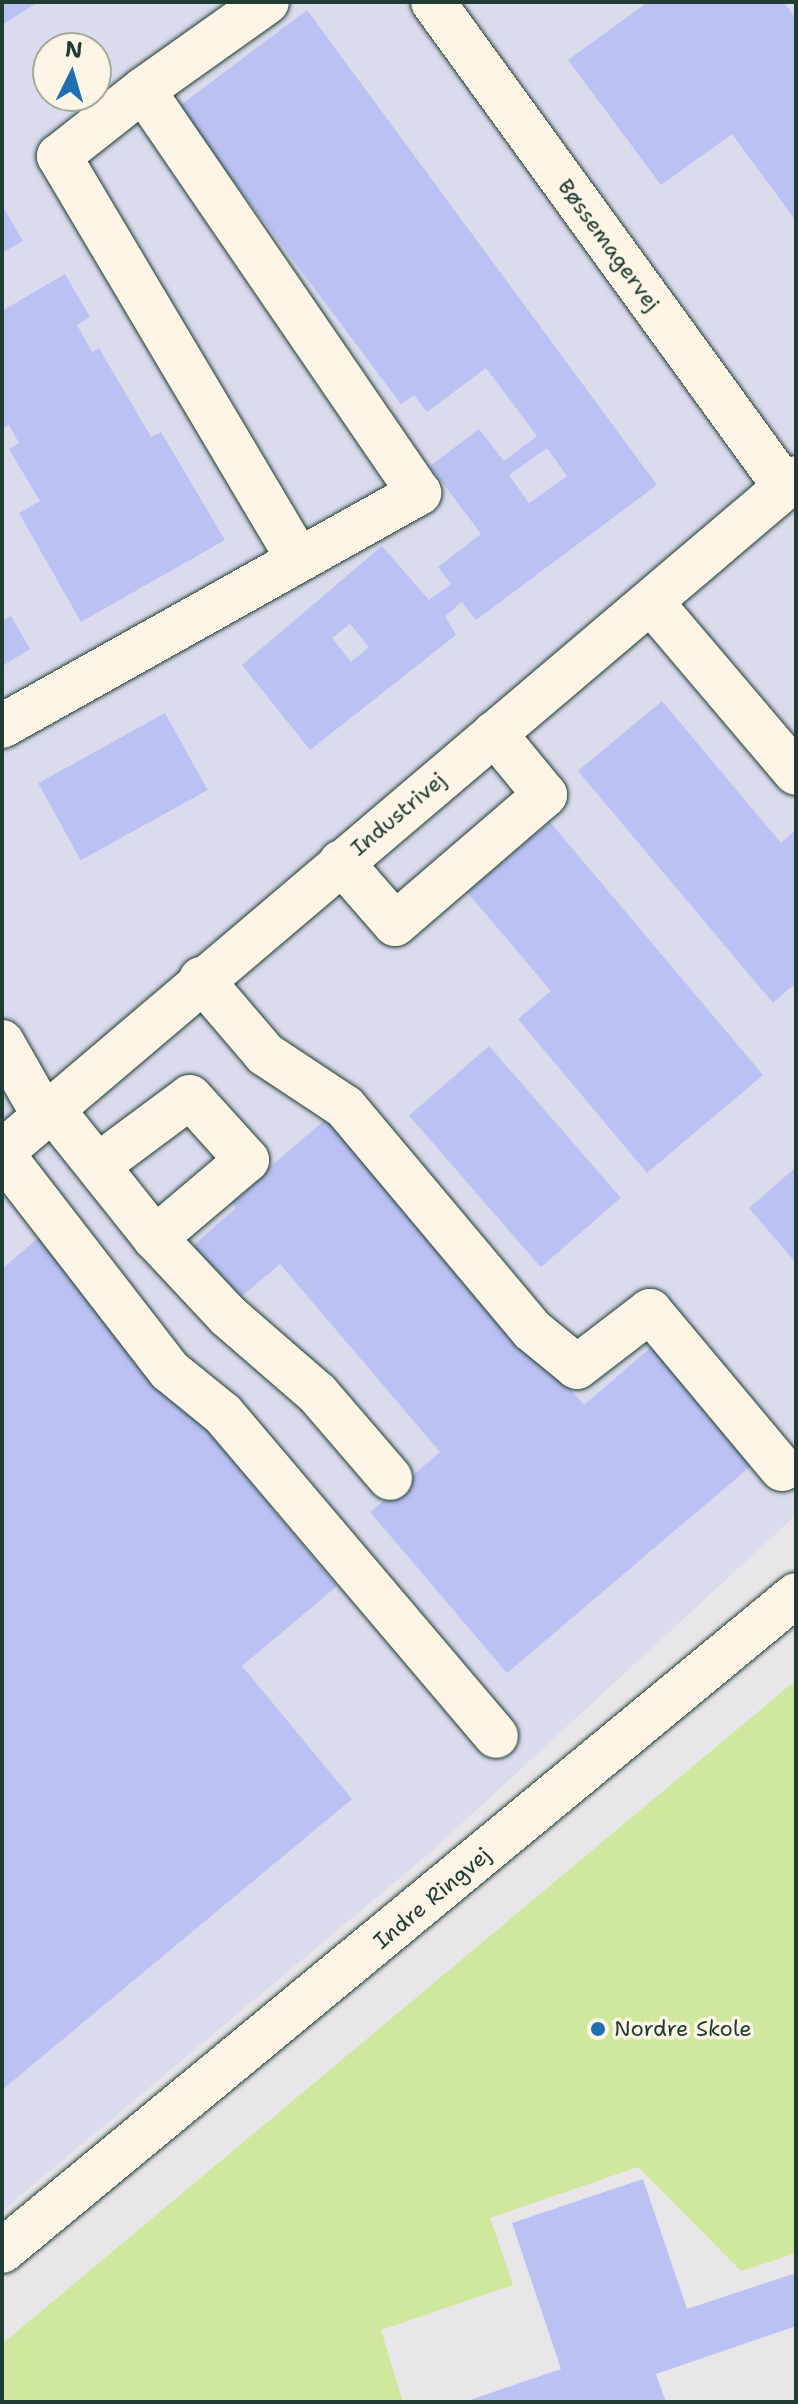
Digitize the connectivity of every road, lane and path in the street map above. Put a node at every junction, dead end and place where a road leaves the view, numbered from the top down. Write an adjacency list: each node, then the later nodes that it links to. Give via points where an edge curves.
1 (267, 2): 3 (street)
2 (433, 2): 4 (street, Bøssemagervej)
3 (143, 90): 5 (street, via 59,156); 5 (street, via 419,493)
4 (791, 483): 6 (street, Industrivej)
5 (297, 557): 7 (street)
6 (651, 602): 8 (street, Industrivej); 9 (street)
7 (2, 726)
8 (494, 733): 10 (street, Industrivej); 10 (street, via 545,795 395,924)
9 (796, 773)
10 (341, 862): 11 (street, Industrivej)
11 (201, 979): 13 (street, Industrivej); 17 (street, via 265,1054 345,1107 543,1339 577,1367 650,1311)
12 (2, 1042): 13 (street)
13 (48, 1112): 15 (street, Industrivej); 16 (street)
14 (116, 1152): 16 (street, via 190,1097 247,1160)
15 (2, 1153): 20 (street, via 170,1371 223,1414)
16 (155, 1238): 18 (street, via 228,1316 317,1393)
17 (782, 1469)
18 (390, 1478)
19 (796, 1595): 21 (street, Indre Ringvej)
20 (496, 1736)
21 (68, 2201): 22 (street, Indre Ringvej); 23 (street, Indre Ringvej)
22 (2, 2251)
23 (2, 2261)

